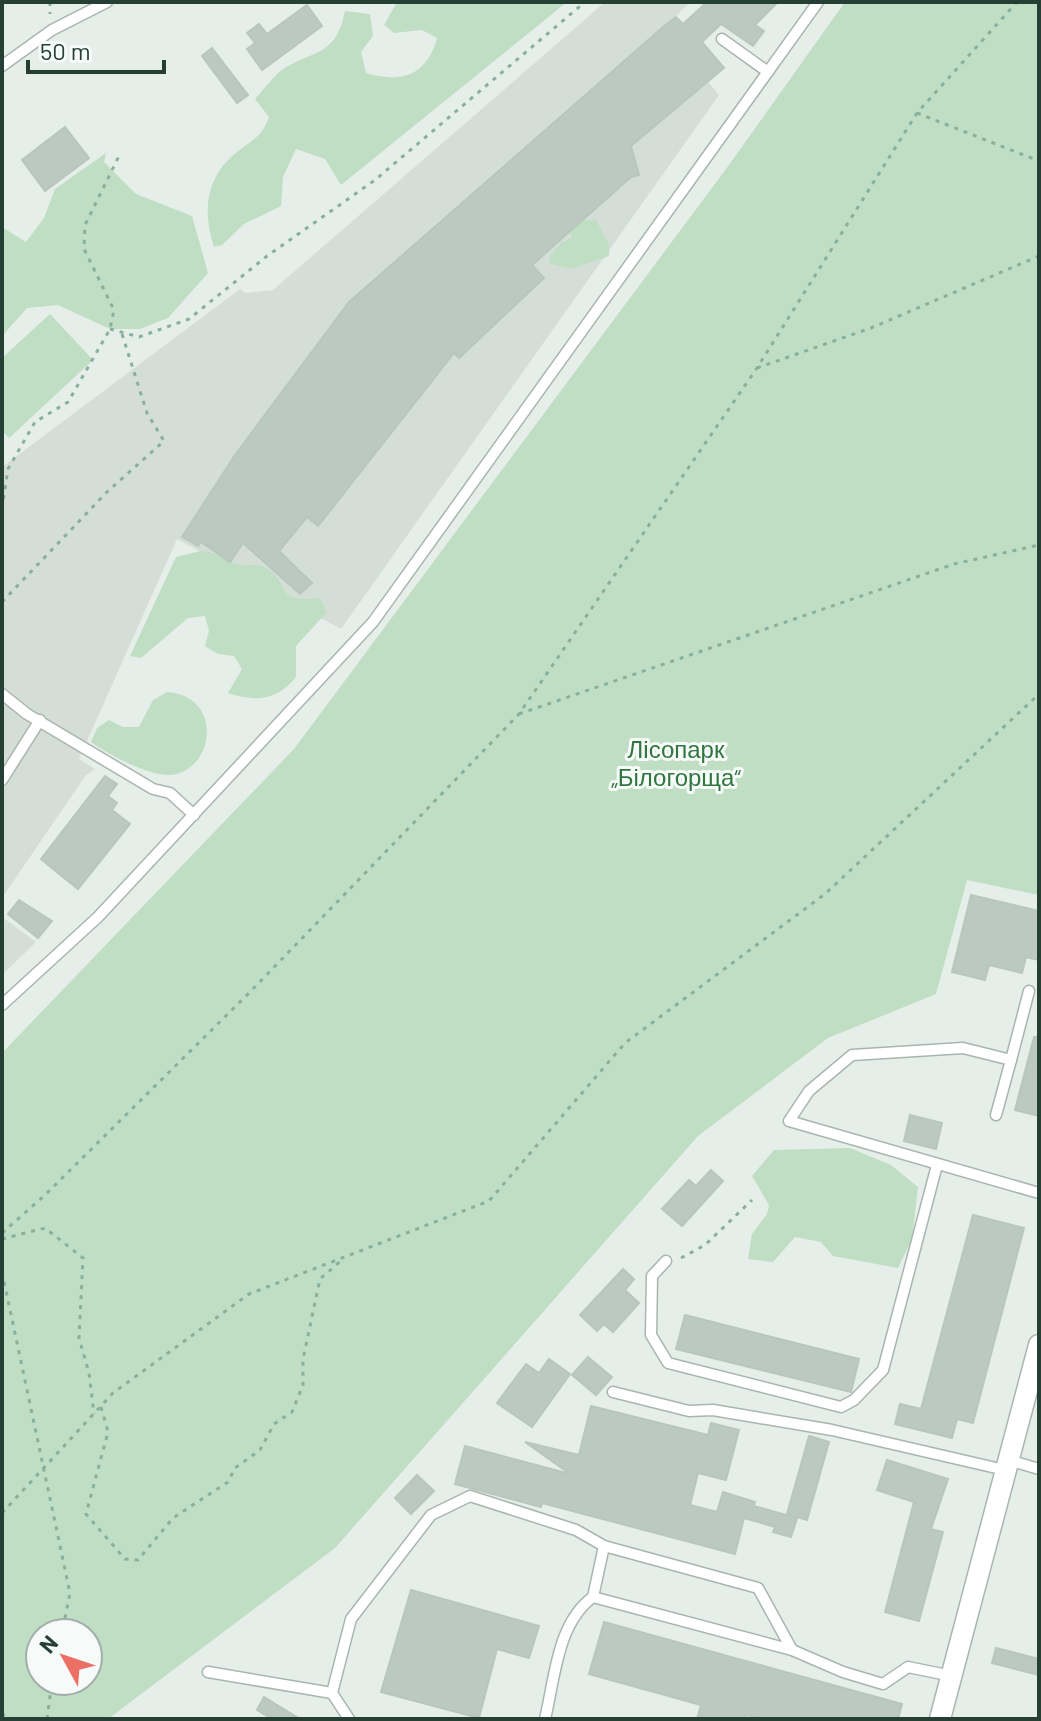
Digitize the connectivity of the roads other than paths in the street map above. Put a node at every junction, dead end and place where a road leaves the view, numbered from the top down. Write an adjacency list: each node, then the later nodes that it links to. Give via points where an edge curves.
1 (107, 2): 4 (lane, via 52,30)
2 (818, 2): 5 (lane)
3 (722, 39): 5 (lane)
4 (2, 66)
5 (768, 72): 9 (lane, via 373,622)
6 (2, 694): 7 (lane)
7 (40, 720): 8 (lane); 9 (lane, via 153,789 170,793)
8 (2, 780)
9 (194, 815): 11 (lane, via 98,917)
10 (1029, 991): 12 (lane)
11 (2, 1005)
12 (1011, 1060): 13 (lane); 14 (lane, via 963,1048 852,1055 809,1091 789,1121)
13 (996, 1115)
14 (937, 1165): 15 (lane); 16 (lane, via 883,1370 841,1407 668,1363 651,1335 652,1276)
15 (1039, 1193)
16 (666, 1261)
17 (1039, 1345): 19 (street)
18 (613, 1392): 19 (lane, via 689,1411 713,1410 832,1430)
19 (1006, 1465): 20 (lane); 25 (street)
20 (1039, 1469)
21 (604, 1546): 22 (lane); 23 (lane, via 758,1588); 26 (lane, via 576,1530 470,1496 431,1515 351,1619)
22 (593, 1597): 23 (lane); 28 (lane, via 566,1628)
23 (792, 1650): 25 (lane, via 883,1684 908,1667)
24 (208, 1672): 26 (lane)
25 (952, 1676): 29 (street)
26 (332, 1693): 27 (lane)
27 (349, 1719)
28 (545, 1719)
29 (940, 1719)

